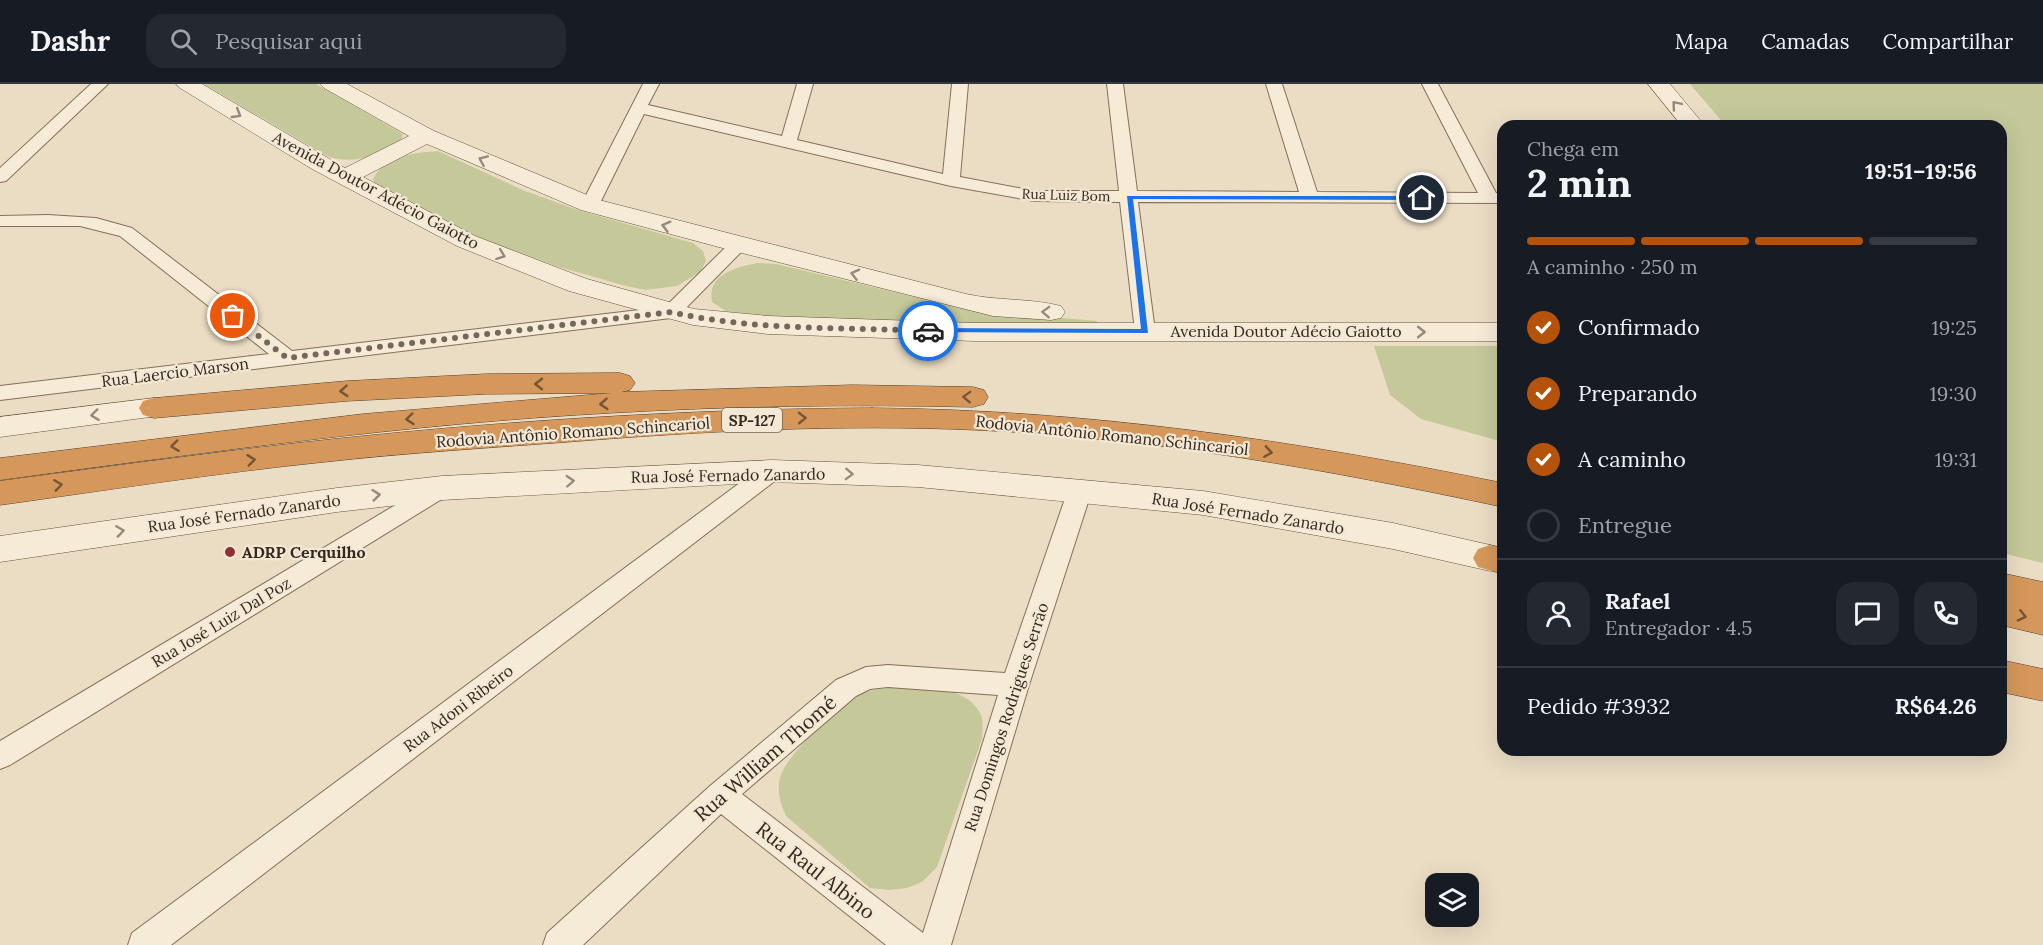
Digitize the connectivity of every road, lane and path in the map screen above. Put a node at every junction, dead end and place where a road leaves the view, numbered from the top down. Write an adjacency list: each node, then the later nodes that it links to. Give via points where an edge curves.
1 (100, 84): 16 (street)
2 (186, 84): 17 (street, Avenida Doutor Adécio Gaiotto, one-way to 17)
3 (331, 84): 14 (street, Avenida Doutor Adécio Gaiotto)
4 (651, 84): 11 (street)
5 (806, 84): 15 (street)
6 (960, 84): 18 (street)
7 (1115, 84): 19 (street)
8 (1274, 84): 20 (street)
9 (1430, 84): 21 (street)
10 (1649, 88): 12 (street); 13 (street, one-way to 10)
11 (639, 108): 15 (street, Rua Luiz Bom); 22 (street)
12 (1665, 120)
13 (1687, 120)
14 (426, 136): 17 (street); 22 (street, Avenida Doutor Adécio Gaiotto, one-way to 14)
15 (788, 143): 18 (street, Rua Luiz Bom)
16 (0, 177)
17 (345, 177): 26 (street, Avenida Doutor Adécio Gaiotto, one-way to 26, via 466,241 578,285)
18 (951, 181): 19 (street, Rua Luiz Bom, via 1034,196)
19 (1129, 197): 20 (street, Rua Luiz Bom); 27 (street)
20 (1310, 198): 21 (street, Rua Luiz Bom)
21 (1497, 198)
22 (590, 205): 24 (street, Avenida Doutor Adécio Gaiotto, one-way to 22)
23 (0, 221): 29 (street, via 86,221 126,232)
24 (739, 245): 26 (street); 27 (street, Avenida Doutor Adécio Gaiotto, one-way to 24, via 993,308)
25 (1497, 311): 27 (street, Avenida Doutor Adécio Gaiotto)
26 (671, 312): 27 (street, Avenida Doutor Adécio Gaiotto, via 768,325 975,332); 29 (street, Rua Laercio Marson)
27 (1144, 322): 28 (street, Avenida Doutor Adécio Gaiotto, one-way to 28)
28 (1497, 332)
29 (287, 358): 30 (street, Rua Laercio Marson)
30 (0, 393)
31 (807, 393): 32 (highway, one-way to 32, via 626,383 486,384 347,391); 34 (highway, Rodovia Antônio Romano Schincariol / SP-127, one-way to 34, via 444,416); 36 (highway, Rodovia Antônio Romano Schincariol / SP-127, one-way to 31, via 1326,438 1108,410 986,398)
32 (154, 408): 33 (street, one-way to 33)
33 (0, 427)
34 (0, 469)
35 (772, 471): 37 (street, Rua José Fernado Zanardo, one-way to 35); 38 (street, Rua José Fernado Zanardo, one-way to 38, via 918,476); 53 (street, Rua Adoni Ribeiro)
36 (1497, 471)
37 (442, 488): 41 (street, Rua José Fernado Zanardo, one-way to 37); 50 (street, Rua José Luiz Dal Poz)
38 (1080, 490): 42 (street, Rua José Fernado Zanardo, via 1203,503 1393,536); 48 (street, Rua Domingos Rodrigues Serrão)
39 (0, 493): 40 (highway, Rodovia Antônio Romano Schincariol / SP-127, one-way to 40, via 297,454 432,441 771,418 878,417 980,420 1157,436 1334,462)
40 (1497, 494)
41 (0, 549)
42 (1497, 560)
43 (2007, 588): 44 (highway)
44 (2043, 596)
45 (2007, 612): 46 (highway, one-way to 46)
46 (2043, 621)
47 (2007, 677): 49 (highway)
48 (1015, 685): 52 (street, Rua William Thomé, via 888,676 866,678 846,688); 56 (street, Rua Domingos Rodrigues Serrão)
49 (2043, 685)
50 (13, 742): 51 (street, Rua José Luiz Dal Poz)
51 (0, 756)
52 (720, 795): 54 (street, Rua William Thomé); 55 (street, Rua Raul Albino)
53 (144, 945)
54 (559, 945)
55 (912, 945)
56 (935, 945)

